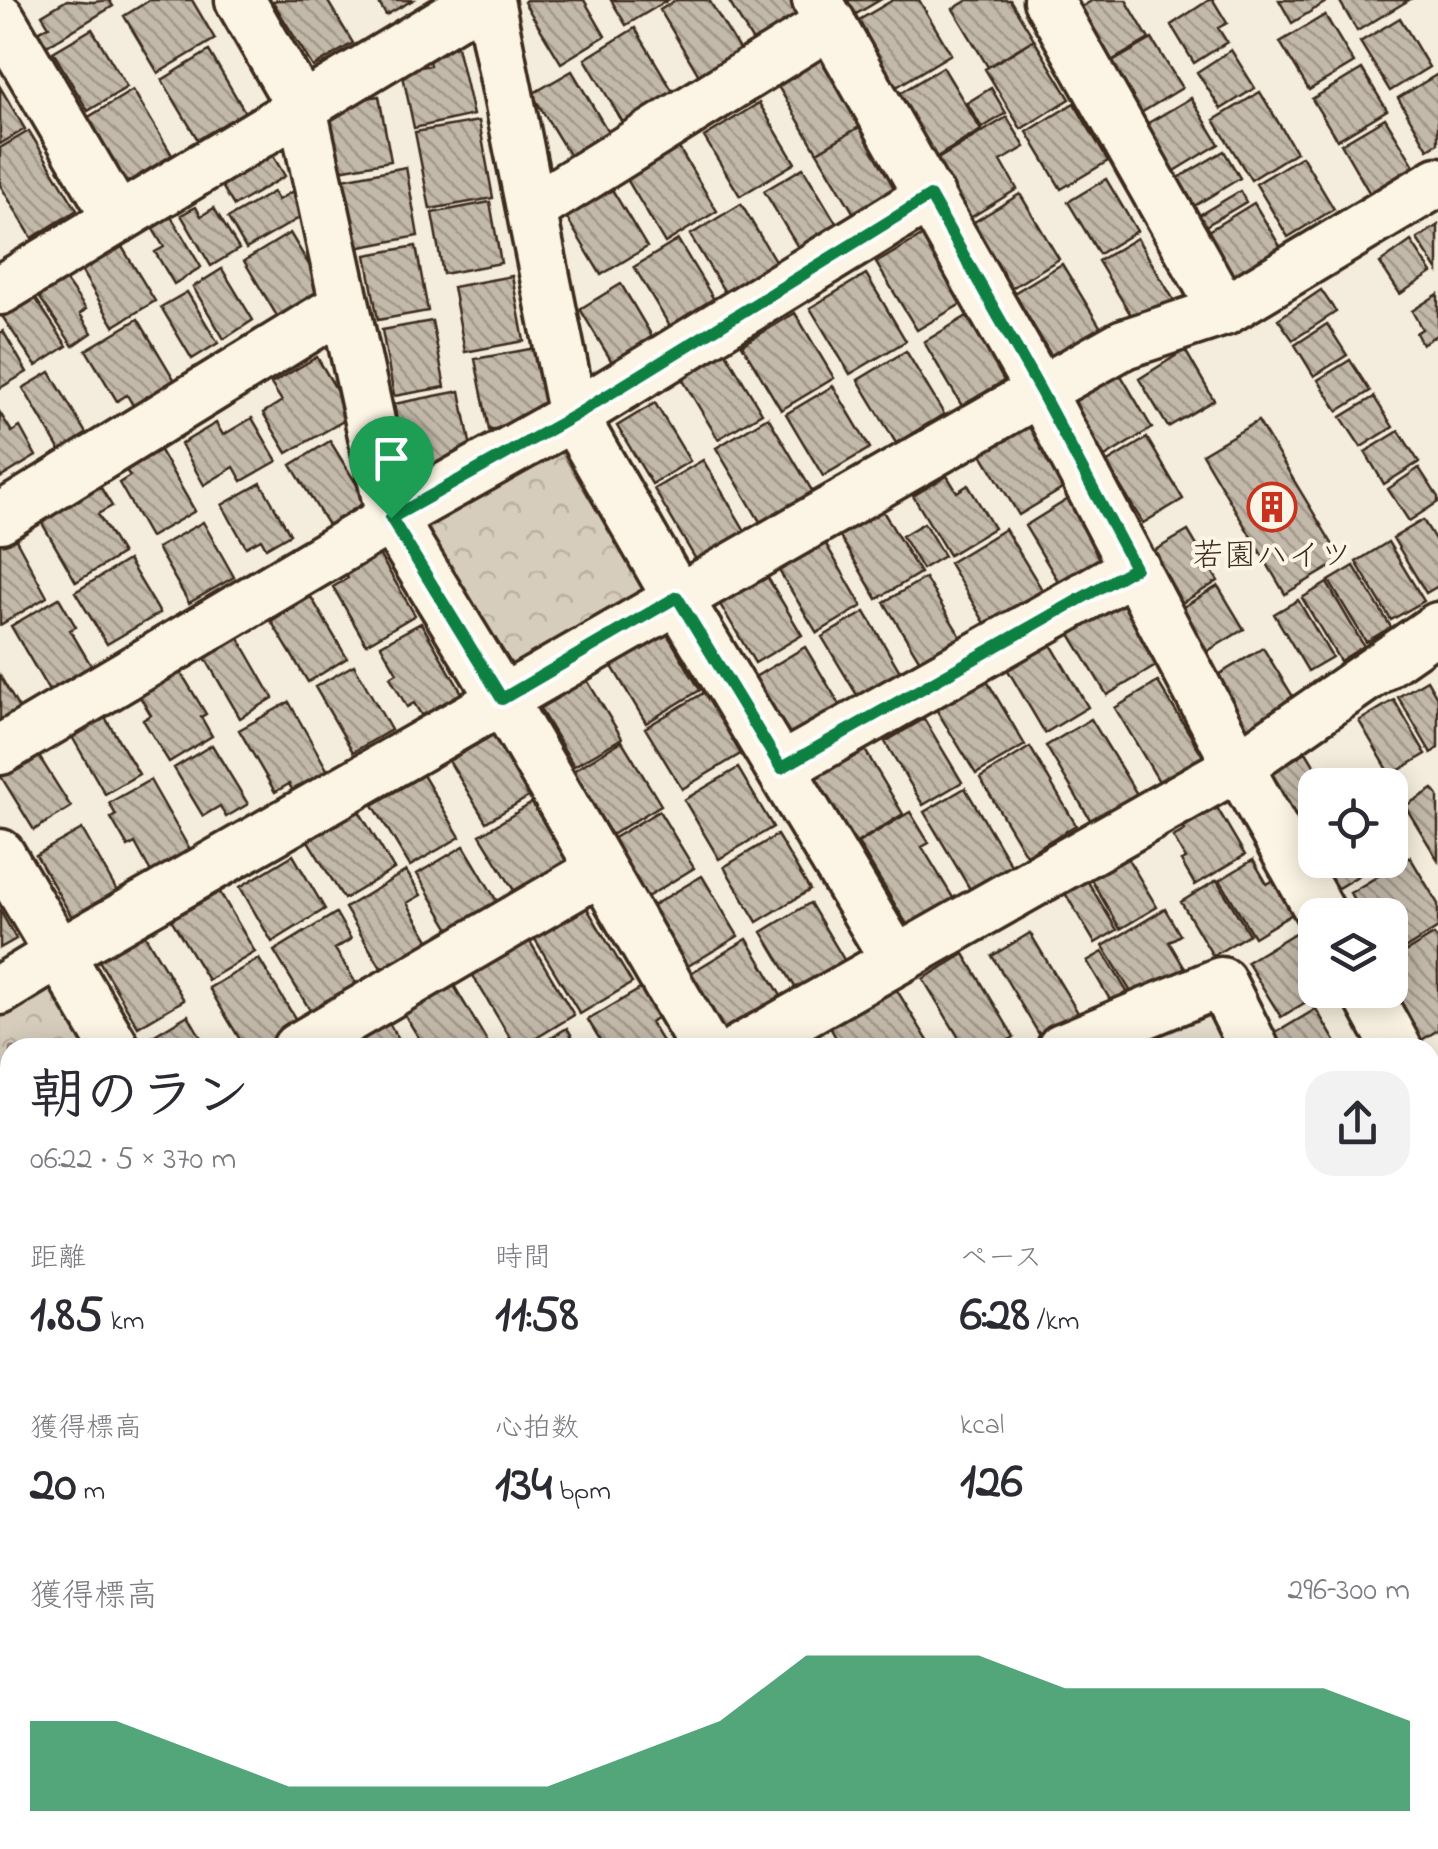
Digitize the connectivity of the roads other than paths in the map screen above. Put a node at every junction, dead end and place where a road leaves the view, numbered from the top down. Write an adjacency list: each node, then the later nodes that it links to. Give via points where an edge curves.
1 (240, 0): 7 (street)
2 (480, 0): 7 (street)
3 (489, 0): 10 (street)
4 (1048, 0): 14 (street)
5 (824, 12): 9 (street); 10 (street)
6 (0, 18): 11 (street)
7 (302, 108): 11 (street); 13 (street)
8 (1438, 182): 14 (street)
9 (930, 196): 15 (street); 16 (street)
10 (532, 209): 16 (street)
11 (118, 219): 12 (street)
12 (0, 290)
13 (345, 305): 17 (street); 18 (street)
14 (1224, 312): 15 (street, via 1124,344)
15 (1040, 390): 19 (street); 20 (street)
16 (574, 416): 18 (street); 20 (street)
17 (0, 518)
18 (391, 518): 22 (street); 23 (street)
19 (1135, 568): 24 (street); 25 (street)
20 (677, 597): 22 (street); 25 (street)
21 (1438, 626): 24 (street)
22 (502, 699): 27 (street); 29 (street)
23 (0, 750)
24 (1238, 766): 28 (street); 30 (street)
25 (781, 768): 30 (street)
26 (0, 854): 29 (street)
27 (601, 870): 34 (street); 35 (street)
28 (1312, 898)
29 (59, 954): 31 (street); 33 (street)
30 (896, 959): 36 (street)
31 (0, 990)
32 (1375, 1008): 39 (street)
33 (109, 1038)
34 (314, 1038)
35 (700, 1038)
36 (759, 1038)
37 (1086, 1038): 38 (street, via 1220,982)
38 (1249, 1038)
39 (1391, 1038)

